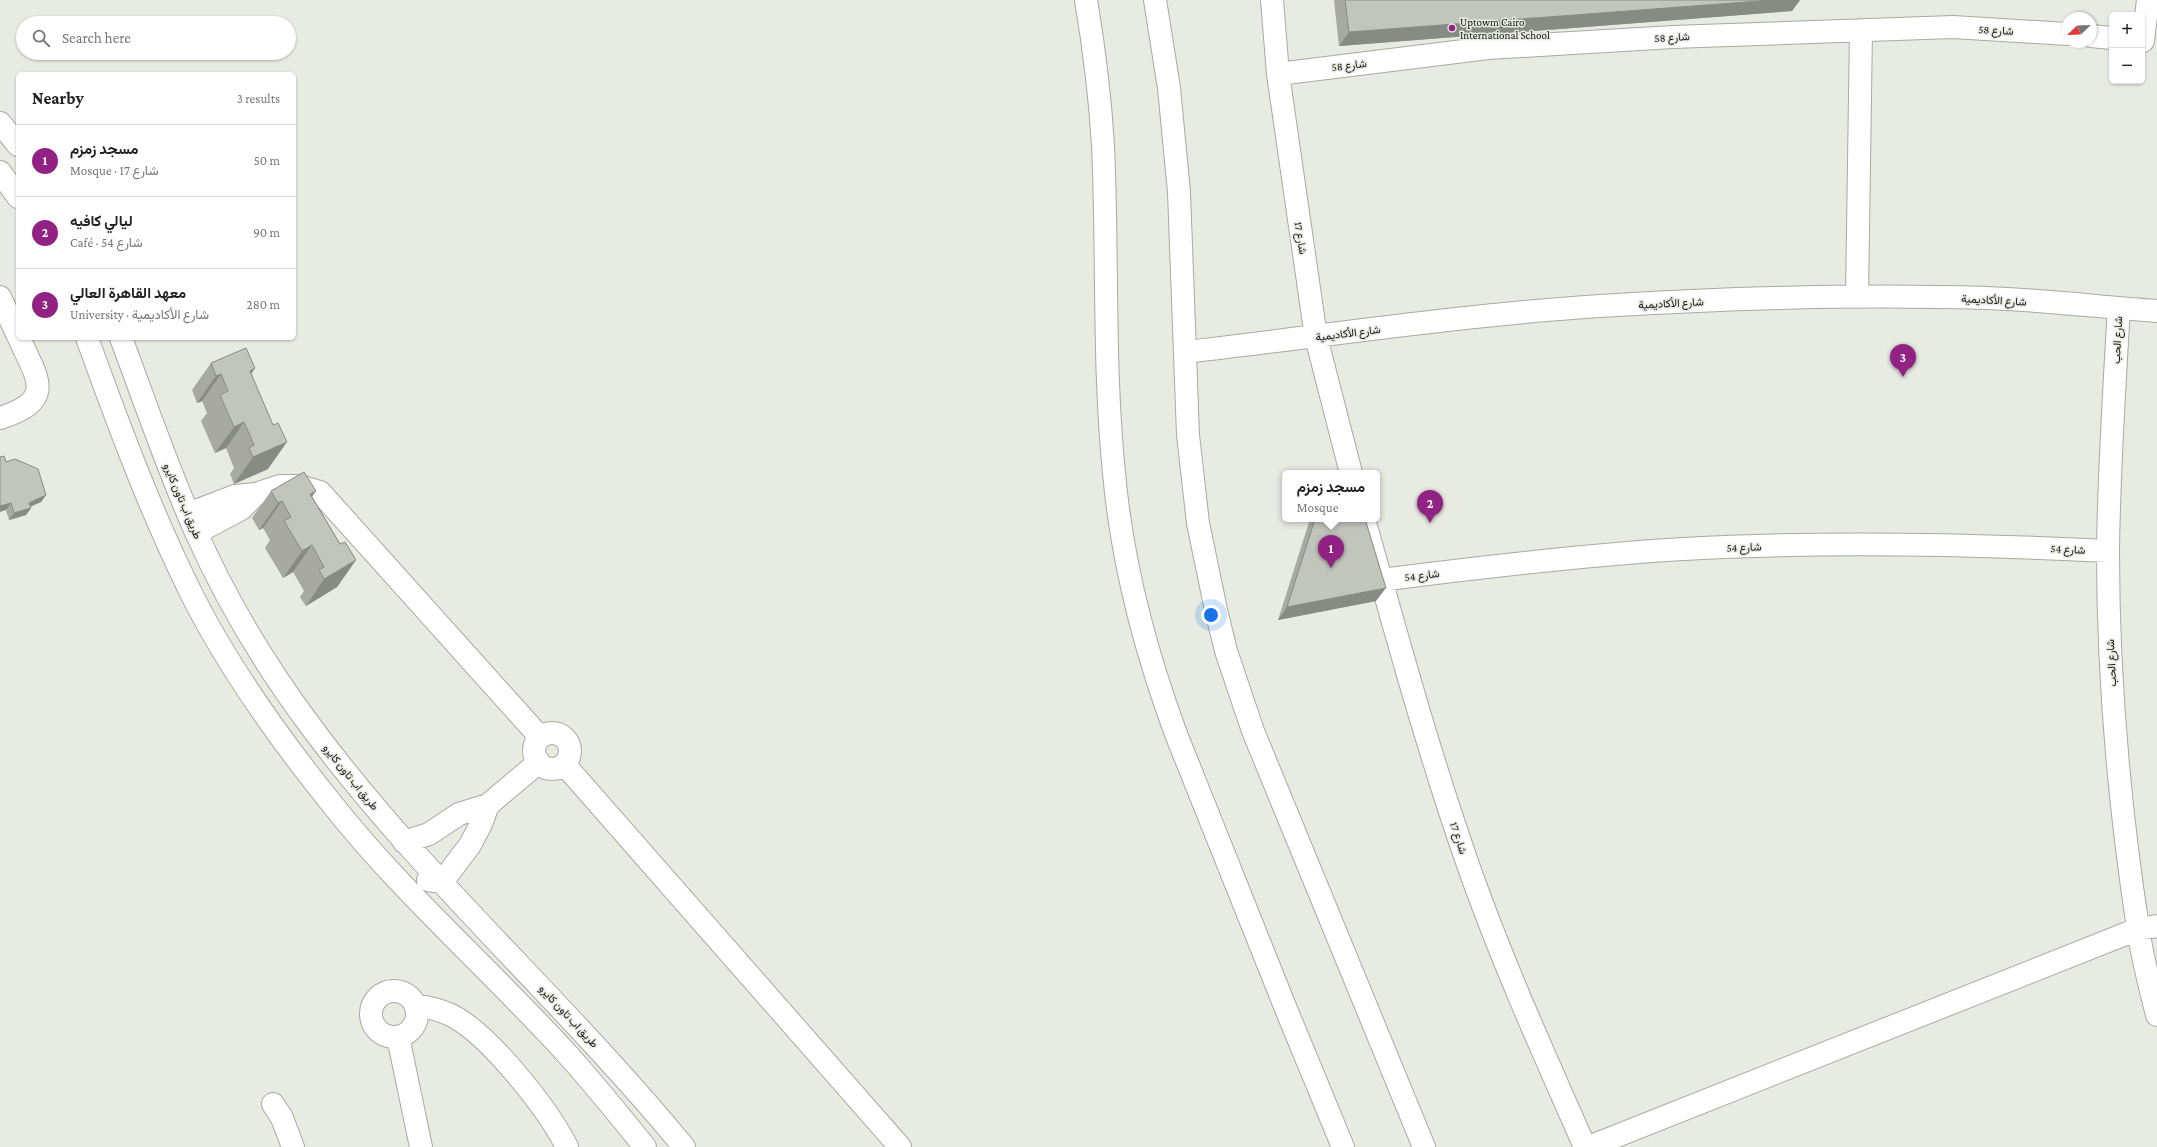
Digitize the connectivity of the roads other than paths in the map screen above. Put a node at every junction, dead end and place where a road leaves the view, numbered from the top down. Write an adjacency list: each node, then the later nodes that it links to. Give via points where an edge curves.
1 (1086, 0): 52 (street, via 1103,144 1111,445 1119,519 1136,606 1154,671 1176,734)
2 (1155, 0): 26 (street, via 1169,88 1180,192)
3 (1272, 0): 10 (street, شارع 17)
4 (2148, 0): 9 (street)
5 (1861, 30): 6 (street, شارع 58, via 1953,27); 10 (street, شارع 58, via 1673,36 1488,48); 18 (street)
6 (2061, 34)
7 (2097, 37): 8 (street)
8 (2109, 38)
9 (2147, 42)
10 (1278, 74): 22 (street, شارع 17)
11 (0, 123): 13 (street)
12 (0, 140): 14 (street)
13 (16, 143)
14 (16, 155)
15 (0, 172): 16 (street)
16 (16, 194)
17 (0, 297): 21 (street)
18 (1858, 297): 19 (street, شارع الأكاديمية, via 1988,298); 22 (street, شارع الأكاديمية, via 1727,299 1597,307 1468,318)
19 (2119, 308): 20 (street, شارع الأكاديمية); 32 (street, شارع الحب)
20 (2157, 311)
21 (16, 333)
22 (1316, 337): 26 (street, شارع الأكاديمية); 29 (street, شارع 17)
23 (19, 340): 28 (street, via 38,384 36,396 30,406)
24 (88, 340): 27 (street)
25 (124, 346): 27 (street); 31 (street, طريق اب تاون كايرو, via 153,428)
26 (1186, 352): 53 (street, via 1188,435 1197,516 1226,651 1268,771)
27 (97, 366): 38 (street, via 160,527 194,599 242,680 289,749)
28 (0, 418)
29 (1350, 470)
30 (1365, 522): 33 (street, شارع 17)
31 (192, 524): 34 (street, via 235,496 256,494 286,486 299,486 320,492); 39 (street, طريق اب تاون كايرو, via 222,584 263,655 306,720)
32 (2108, 551): 33 (street, شارع 54, via 1967,544 1826,544 1684,549 1543,560); 41 (street, شارع الحب, via 2113,695 2119,767)
33 (1382, 580): 54 (street, شارع 17, via 1422,727 1467,861 1524,1010)
34 (540, 737): 35 (street, via 534,749); 36 (street, via 553,732 566,739 570,752)
35 (539, 762): 36 (street, via 551,769); 37 (street)
36 (564, 764): 51 (street)
37 (488, 805): 39 (street, via 459,814 430,834); 40 (street, via 470,845)
38 (333, 806): 40 (street, via 367,830 414,874 432,882); 49 (street, via 426,909 567,1054)
39 (404, 842): 40 (street, طريق اب تاون كايرو)
40 (442, 882): 50 (street, طريق اب تاون كايرو, via 585,1033)
41 (2147, 928): 43 (street, شارع الحب); 55 (street)
42 (416, 1005): 44 (street, via 414,1025 406,1034); 44 (street, via 405,993 397,990 381,993 375,999 371,1010 372,1022 382,1034); 48 (street, via 450,1015 480,1036 537,1100)
43 (2157, 1015)
44 (398, 1037): 47 (street)
45 (273, 1104): 46 (street, via 282,1118)
46 (293, 1147)
47 (421, 1147)
48 (567, 1147)
49 (645, 1147)
50 (684, 1147)
51 (900, 1147)
52 (1343, 1147)
53 (1424, 1147)
54 (1585, 1147)
55 (1589, 1147)

